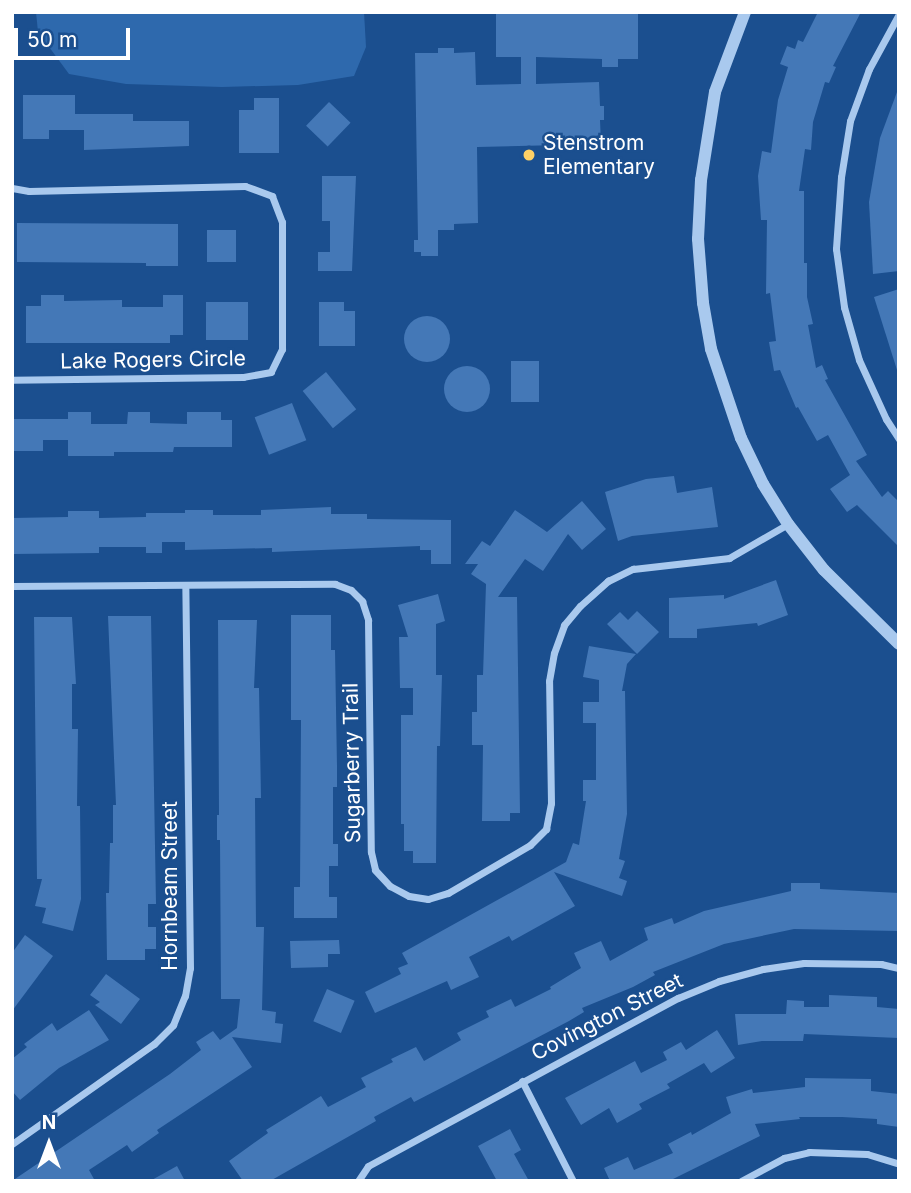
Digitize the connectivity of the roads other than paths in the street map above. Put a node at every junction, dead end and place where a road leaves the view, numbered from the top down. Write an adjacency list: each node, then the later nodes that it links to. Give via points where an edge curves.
1 (746, 12): 6 (street, via 715,92 708,125 698,239 703,303 711,349 741,438)
2 (899, 14): 5 (street, via 869,69 850,121 836,249 844,307 859,360)
3 (12, 188): 4 (street, Lake Rogers Circle, via 245,186 272,196 282,222 282,349 271,372 243,377)
4 (12, 380)
5 (899, 439)
6 (788, 524): 8 (street, Sugarberry Trail, via 729,558 633,569 608,581 580,606 564,625 549,681 551,803 546,829 530,845 448,893 428,899 390,886 375,870 371,852 368,620 362,601 335,584); 9 (street, via 824,570)
7 (12, 586): 8 (street, Sugarberry Trail)
8 (184, 586): 12 (street, Hornbeam Street, via 190,968 185,996 173,1025 154,1044)
9 (899, 644)
10 (899, 968): 11 (street, Covington Street, via 804,963 719,981)
11 (522, 1081): 14 (street, Covington Street, via 368,1166); 15 (street)
12 (12, 1144)
13 (899, 1164): 16 (street, via 867,1154 808,1152 784,1158)
14 (358, 1181)
15 (573, 1181)
16 (741, 1181)

